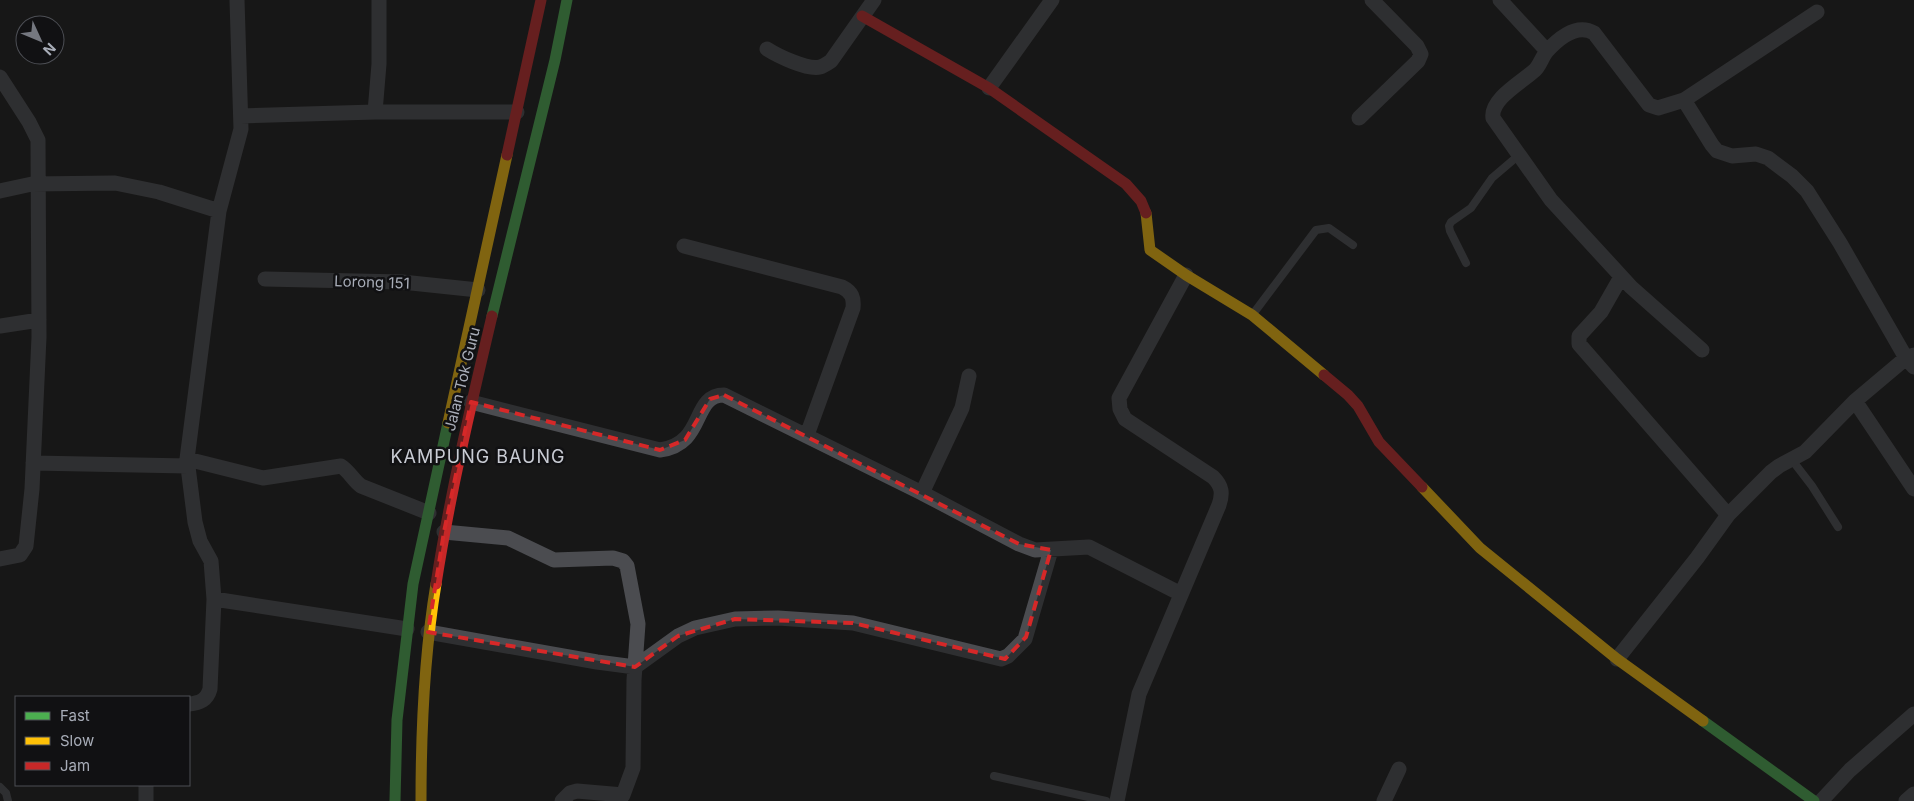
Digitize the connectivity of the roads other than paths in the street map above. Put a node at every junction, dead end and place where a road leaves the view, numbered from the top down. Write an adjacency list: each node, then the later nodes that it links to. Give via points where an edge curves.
1 (237, 0): 18 (street)
2 (379, 0): 16 (street)
3 (541, 0): 17 (main road, Jalan Tok Guru)
4 (567, 0): 38 (main road, Jalan Tok Guru, via 553,70)
5 (874, 0): 10 (street)
6 (1052, 0): 14 (street)
7 (1372, 0): 19 (street, via 1421,54 1418,61)
8 (1500, 0): 12 (street)
9 (1817, 12): 15 (street)
10 (862, 16): 11 (street, via 831,61 822,66 783,59); 14 (main road)
11 (767, 49)
12 (1547, 51): 15 (street, via 1576,30 1591,32 1649,105 1658,108); 20 (street, via 1535,70 1494,106 1493,118)
13 (0, 77): 21 (street, via 38,140)
14 (989, 88): 27 (main road, via 1140,197 1145,206 1150,250)
15 (1684, 100): 35 (street, via 1717,151 1732,156 1756,154 1768,158 1807,190)
16 (375, 112): 17 (street); 18 (street)
17 (517, 112): 30 (main road, Jalan Tok Guru)
18 (241, 116): 23 (street, via 241,129)
19 (1359, 118)
20 (1519, 155): 26 (lane, via 1492,178 1471,208 1449,226); 28 (street, via 1551,200)
21 (38, 184): 22 (street); 23 (street, via 115,183 159,192); 32 (street)
22 (0, 191)
23 (219, 211): 42 (street)
24 (1353, 245): 31 (lane, via 1329,228 1316,230)
25 (684, 246): 39 (street, via 842,287 852,295 853,308)
26 (1466, 263)
27 (1186, 275): 31 (main road); 51 (street, via 1120,398 1125,420 1213,477 1222,488 1220,505)
28 (1621, 277): 34 (street); 46 (street, via 1601,312 1579,336 1579,344)
29 (265, 279): 30 (street, Lorong 151, via 402,282)
30 (478, 290): 45 (main road, Jalan Tok Guru)
31 (1252, 315): 55 (main road, via 1348,395 1379,442 1480,548)
32 (38, 320): 33 (street); 41 (street)
33 (0, 326)
34 (1702, 350)
35 (1911, 360): 37 (street)
36 (969, 376): 44 (street, via 962,408)
37 (1855, 401): 40 (street, via 1815,444); 43 (street)
38 (471, 402): 39 (street, via 660,450 668,449 691,434 704,406 715,395 724,395); 48 (main road, Jalan Tok Guru)
39 (807, 435): 44 (street)
40 (1792, 460): 46 (street, via 1771,472); 47 (lane)
41 (33, 463): 42 (street); 50 (street, via 25,550 20,555)
42 (188, 463): 45 (street, via 263,478 341,466 361,486); 52 (street, via 195,522 200,541 211,561)
43 (1914, 489)
44 (922, 493): 49 (street, via 1019,544 1035,550)
45 (429, 514): 53 (main road, Jalan Tok Guru)
46 (1728, 515): 55 (street)
47 (1838, 526)
48 (444, 532): 54 (main road, Jalan Tok Guru); 56 (street, via 511,539 554,560 613,558 623,561 629,571 638,624)
49 (1051, 550): 51 (street, via 1096,549); 56 (street, via 1026,636 1005,658 997,659 853,623 778,618 735,619 695,628)
50 (0, 559)
51 (1181, 594): 70 (street, via 1139,694)
52 (214, 599): 53 (street); 57 (street, via 210,689 202,700)
53 (407, 629): 66 (main road, Jalan Tok Guru, via 394,765)
54 (428, 632): 56 (street); 67 (main road, Jalan Tok Guru)
55 (1617, 659): 72 (main road)
56 (635, 666): 68 (street, via 632,771 624,795 577,791)
57 (190, 704)
58 (1914, 714): 73 (street, via 1850,770)
59 (1399, 770): 71 (street)
60 (994, 776): 69 (lane)
61 (0, 786): 64 (lane)
62 (146, 786): 65 (street)
63 (1914, 794): 74 (street)
64 (8, 801)
65 (146, 801)
66 (395, 801)
67 (421, 801)
68 (562, 801)
69 (1106, 801)
70 (1117, 801)
71 (1384, 801)
72 (1814, 801)
73 (1821, 801)
74 (1906, 801)

